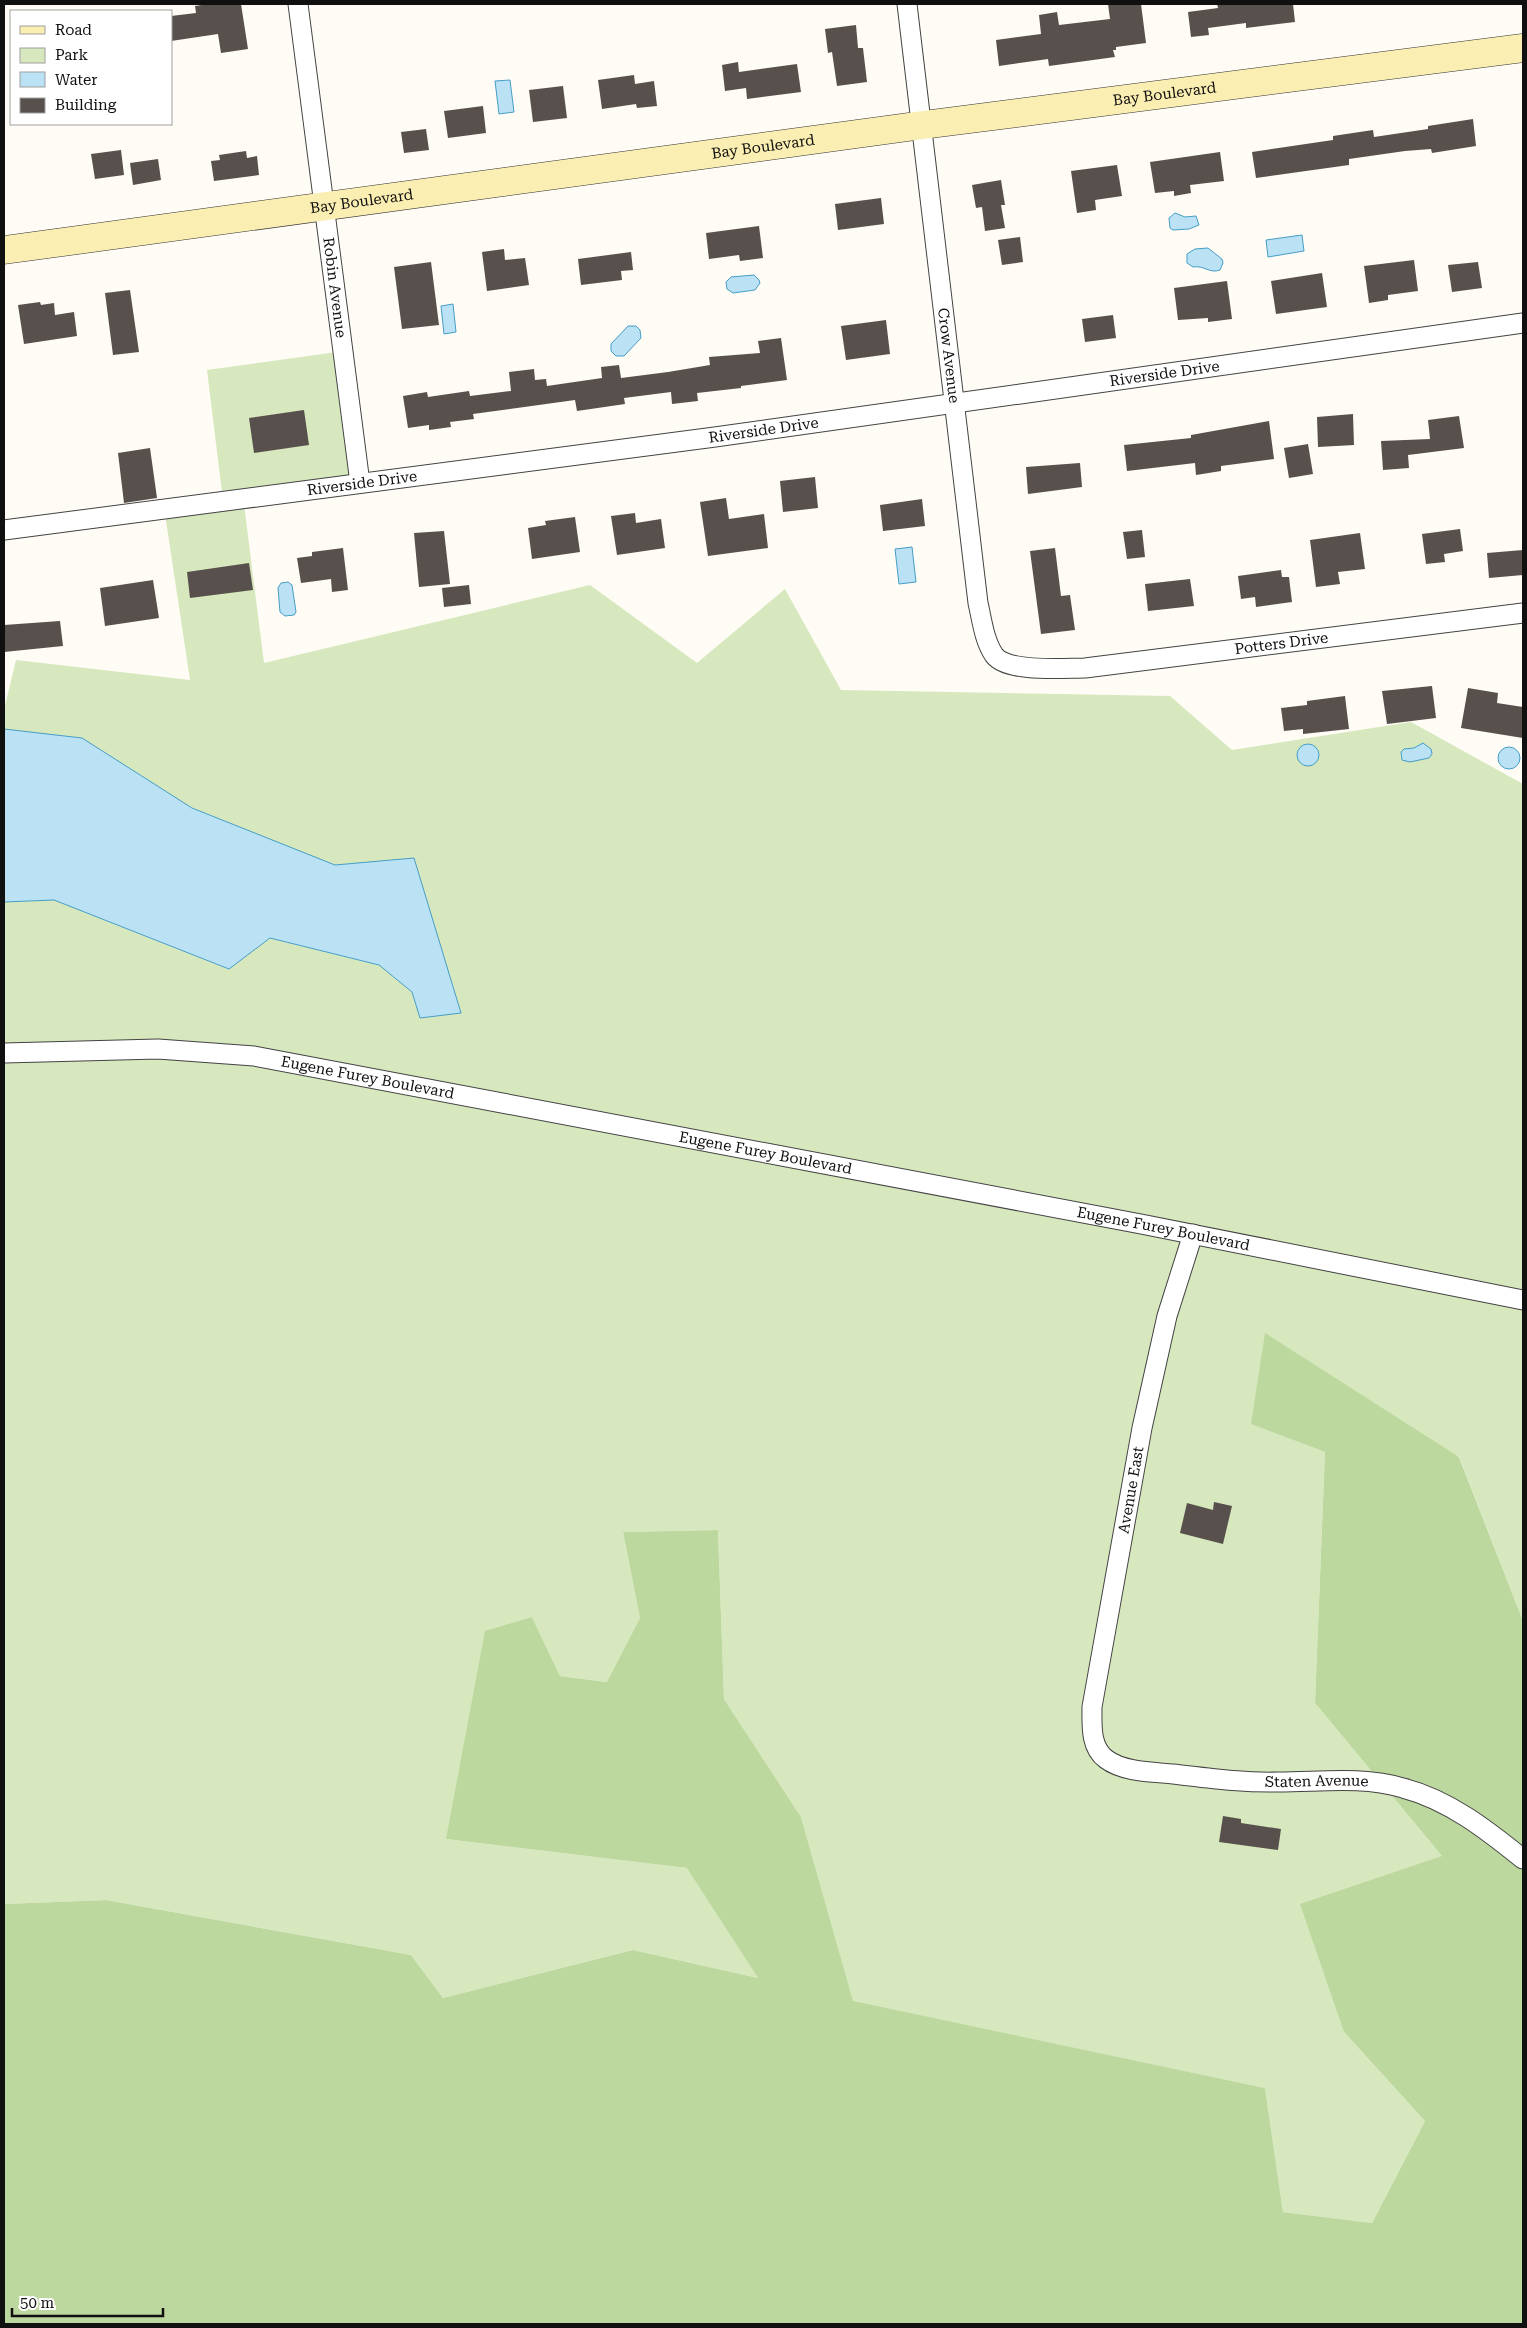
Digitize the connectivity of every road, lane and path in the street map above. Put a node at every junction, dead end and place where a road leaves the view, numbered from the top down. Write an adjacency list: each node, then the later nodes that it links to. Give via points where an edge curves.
1 (298, 4): 5 (street, Robin Avenue)
2 (908, 4): 4 (street, Crow Avenue)
3 (1523, 48): 4 (street, Bay Boulevard)
4 (923, 125): 5 (street, Bay Boulevard); 8 (street, Crow Avenue)
5 (324, 207): 6 (street, Bay Boulevard); 9 (street, Robin Avenue)
6 (4, 250)
7 (1523, 323): 8 (street, Riverside Drive)
8 (955, 402): 9 (street, Riverside Drive); 12 (street, Crow Avenue, via 978,603 988,645 995,657 1004,663)
9 (360, 483): 10 (street, Riverside Drive)
10 (4, 530)
11 (1523, 613): 12 (street, Potters Drive, via 1084,668)
12 (1040, 668)
13 (4, 1054): 14 (street, Eugene Furey Boulevard, via 158,1049 254,1056)
14 (1193, 1234): 15 (street, Eugene Furey Boulevard); 16 (street, Avenue East, via 1167,1316 1142,1428 1092,1706 1092,1736)
15 (1523, 1300)
16 (1097, 1748): 17 (street, Staten Avenue, via 1106,1759 1146,1771 1246,1781 1340,1779 1402,1787 1459,1812)
17 (1523, 1859)

